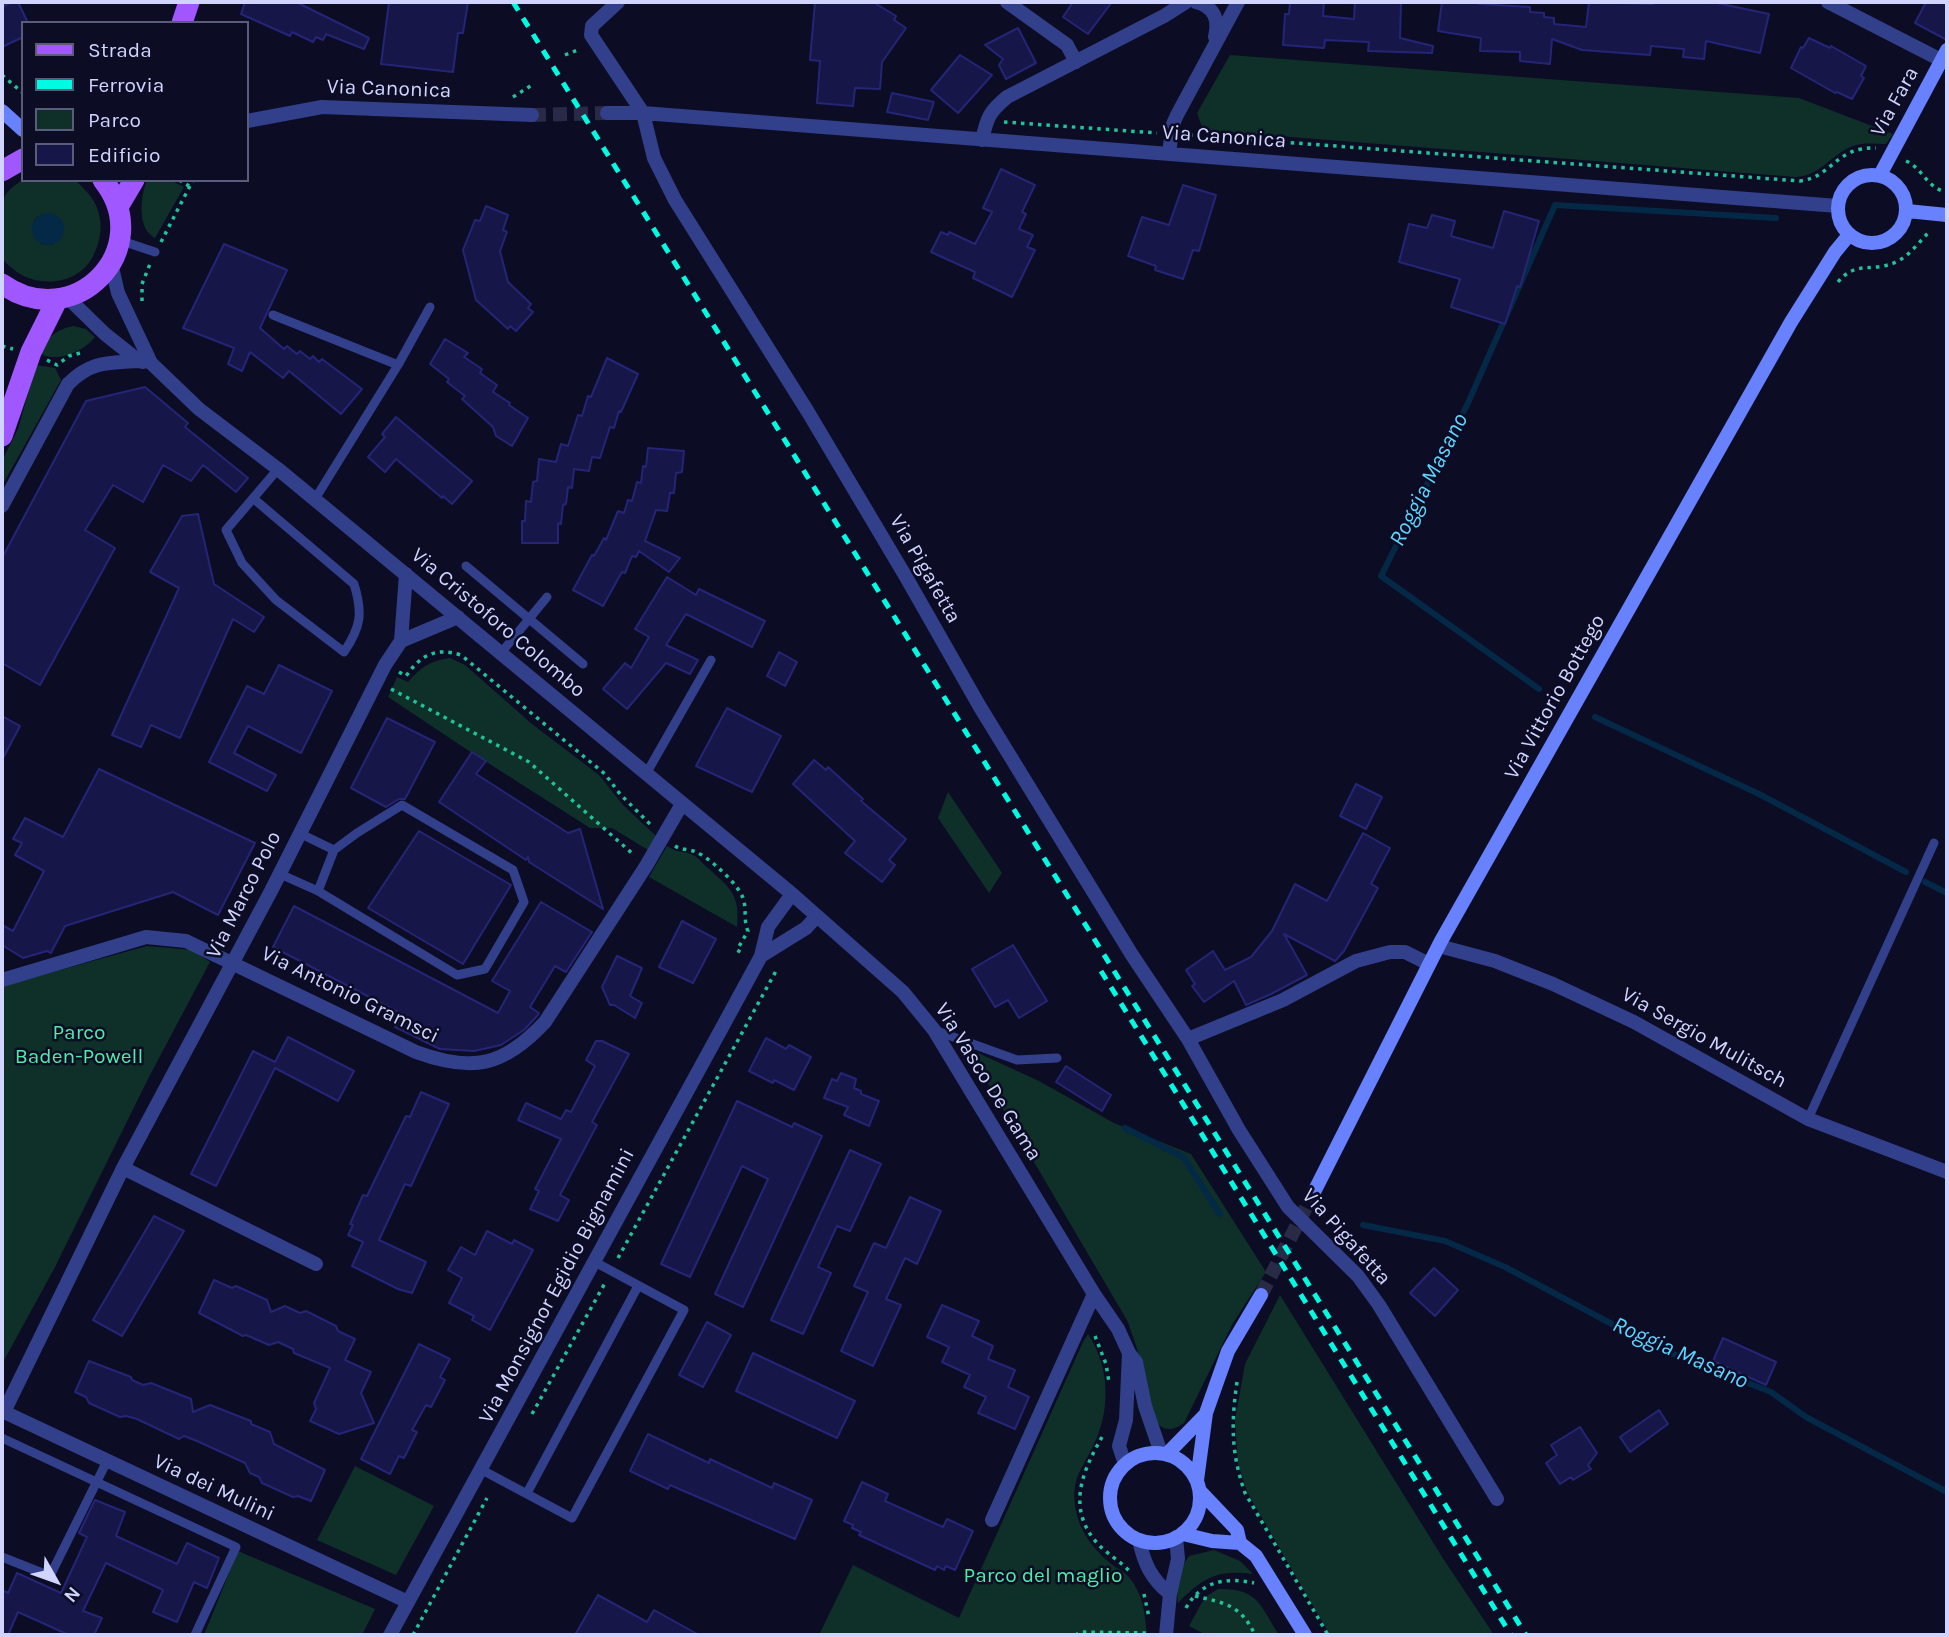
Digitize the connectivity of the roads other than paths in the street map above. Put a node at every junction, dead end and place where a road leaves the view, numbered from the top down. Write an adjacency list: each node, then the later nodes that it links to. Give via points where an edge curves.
1 (189, 2): 8 (main road)
2 (618, 2): 13 (street, Via Pigafetta, via 592,26 591,36)
3 (1007, 2): 11 (street, via 1067,45)
4 (1186, 2): 11 (street)
5 (1196, 2): 9 (street, via 1218,20)
6 (1238, 2): 9 (street)
7 (1828, 2): 10 (street)
8 (184, 21)
9 (1213, 48): 19 (street, via 1177,115)
10 (1944, 55): 22 (street, Via Fara)
11 (1076, 62): 18 (street, via 992,109)
12 (2, 111): 17 (street)
13 (643, 113): 14 (street, Via Canonica); 18 (street, Via Canonica); 68 (street, Via Pigafetta, via 654,158 675,200 808,412 980,707)
14 (607, 114)
15 (532, 115): 16 (street, Via Canonica, via 323,107)
16 (248, 121)
17 (21, 128)
18 (982, 141): 19 (street, Via Canonica)
19 (1170, 153): 25 (street, Via Canonica)
20 (21, 160): 21 (main road)
21 (2, 171)
22 (1880, 175): 25 (street, via 1868,174 1847,185); 27 (street, via 1903,192)
23 (104, 182): 26 (main road)
24 (133, 182): 26 (main road)
25 (1838, 206): 29 (street)
26 (118, 207): 30 (main road)
27 (1906, 211): 28 (street); 29 (street, via 1890,238 1869,243)
28 (1945, 215)
29 (1849, 235): 62 (street, Via Vittorio Bottego, via 1791,322)
30 (120, 240): 31 (lane); 32 (main road)
31 (155, 252)
32 (111, 263): 34 (main road, via 93,285); 37 (street, Via Cristoforo Colombo)
33 (2, 284): 34 (main road, via 35,300)
34 (63, 299): 37 (street, Via Cristoforo Colombo); 39 (main road, via 31,352)
35 (430, 307): 38 (lane)
36 (273, 314): 38 (lane)
37 (145, 362): 40 (street, Via Cristoforo Colombo); 43 (street, via 83,369 68,384)
38 (398, 365): 42 (lane)
39 (2, 436)
40 (278, 469): 41 (lane); 42 (street, Via Cristoforo Colombo)
41 (254, 499): 41 (lane, via 226,530 242,563 276,600 344,652 357,632 361,605 354,584)
42 (315, 499): 45 (street, Via Cristoforo Colombo)
43 (2, 506)
44 (466, 566): 48 (lane)
45 (406, 574): 47 (street, Via Cristoforo Colombo); 49 (street, Via Marco Polo)
46 (547, 597): 48 (lane)
47 (458, 617): 49 (street); 50 (street, Via Cristoforo Colombo)
48 (529, 619): 50 (lane); 52 (lane)
49 (401, 641): 55 (street, Via Marco Polo)
50 (501, 653): 53 (street, Via Cristoforo Colombo)
51 (710, 660): 53 (lane)
52 (583, 664)
53 (646, 774): 54 (street, Via Cristoforo Colombo)
54 (682, 804): 60 (street, Via Cristoforo Colombo); 64 (street, Via Antonio Gramsci, via 545,1022 526,1043 501,1058 472,1064 443,1062)
55 (299, 833): 57 (lane); 58 (street, Via Marco Polo)
56 (1934, 843): 70 (lane)
57 (334, 850): 59 (lane); 59 (lane, via 402,806 513,870 524,902 485,969 457,975)
58 (280, 874): 59 (lane); 64 (street, Via Marco Polo)
59 (318, 891)
60 (792, 894): 61 (street, Via Cristoforo Colombo); 63 (street, Via Monsignor Egidio Bignamini, via 768,927)
61 (817, 916): 63 (street, Via Monsignor Egidio Bignamini); 67 (street, Via Vasco De Gama, via 903,992)
62 (1439, 946): 65 (street, Via Vittorio Bottego); 70 (street, Via Sergio Mulitsch, via 1495,961 1623,1016)
63 (761, 956): 74 (street, Via Monsignor Egidio Bignamini)
64 (233, 962): 66 (street, Via Antonio Gramsci, via 186,941 146,937); 71 (street, Via Marco Polo)
65 (1430, 964): 68 (street, via 1405,952 1356,961 1283,1000); 73 (street, Via Vittorio Bottego)
66 (2, 980)
67 (934, 1030): 69 (lane, via 1017,1060); 77 (street, Via Vasco De Gama)
68 (1188, 1040): 90 (street, Via Pigafetta, via 1288,1207 1358,1276 1379,1305)
69 (1057, 1058)
70 (1808, 1119): 72 (street, Via Sergio Mulitsch)
71 (123, 1168): 75 (street); 80 (street, Via Marco Polo)
72 (1947, 1172)
73 (1315, 1190)
74 (593, 1261): 76 (lane); 86 (street, Via Monsignor Egidio Bignamini)
75 (316, 1264)
76 (638, 1286): 89 (lane); 89 (lane, via 684,1310 572,1518)
77 (1094, 1294): 79 (street, Via Vasco De Gama); 91 (street)
78 (1261, 1295): 81 (street, via 1228,1351)
79 (1129, 1353): 83 (street, Via Vasco De Gama, via 1136,1362 1145,1406); 85 (street, Via Vasco De Gama, via 1126,1420 1119,1446)
80 (3, 1412): 84 (street, Via dei Mulini)
81 (1206, 1413): 83 (street); 88 (street)
82 (2, 1438): 87 (lane)
83 (1164, 1453): 85 (street, via 1139,1455); 88 (street, via 1183,1462)
84 (107, 1461): 87 (lane); 97 (street, Via dei Mulini)
85 (1125, 1464): 93 (street, via 1110,1490 1110,1506 1125,1532)
86 (482, 1469): 89 (lane); 97 (street, Via Monsignor Egidio Bignamini)
87 (96, 1483): 95 (lane, via 50,1576); 98 (lane, via 236,1547)
88 (1199, 1486): 92 (street, via 1197,1515); 94 (street, via 1237,1530)
89 (527, 1493)
90 (1497, 1499)
91 (992, 1520)
92 (1180, 1536): 93 (street, via 1154,1543); 94 (street); 96 (street)
93 (1139, 1540): 96 (street, via 1145,1564)
94 (1240, 1543): 101 (street, via 1256,1556)
95 (2, 1557)
96 (1170, 1594): 100 (street)
97 (408, 1602): 99 (street, Via Monsignor Egidio Bignamini)
98 (195, 1635)
99 (390, 1635)
100 (1166, 1635)
101 (1305, 1635)

